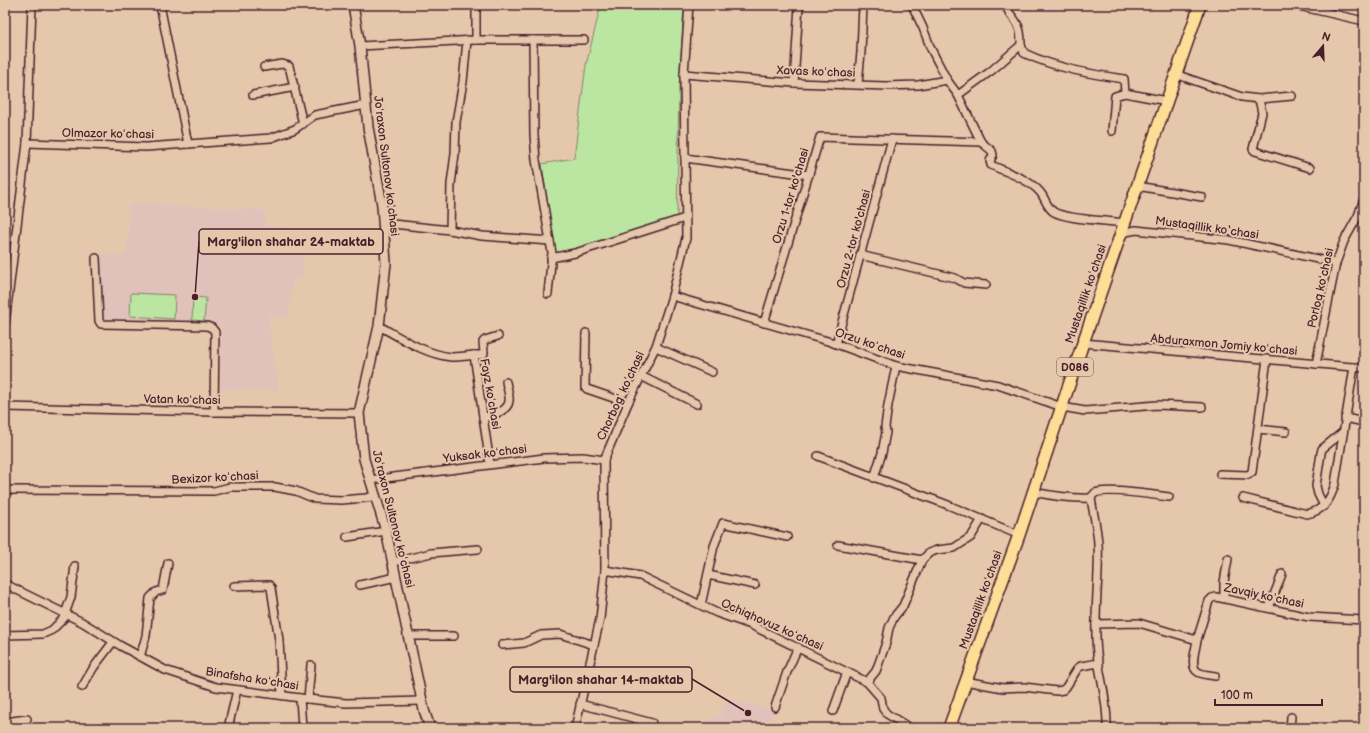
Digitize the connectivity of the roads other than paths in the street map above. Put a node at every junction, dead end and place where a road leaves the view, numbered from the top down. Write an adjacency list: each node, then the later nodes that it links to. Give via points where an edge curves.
1 (32, 5): 37 (street)
2 (160, 5): 38 (street)
3 (353, 5): 18 (street, Joʻraxon Sultonov koʻchasi)
4 (476, 5): 14 (street)
5 (688, 5): 20 (street, Chorbogʻ koʻchasi)
6 (800, 5): 23 (street)
7 (863, 5): 24 (street)
8 (912, 5): 22 (street, Mustaqillik ko‘chasi)
9 (1006, 5): 17 (street, via 1008,13 1019,28)
10 (1200, 5): 21 (main road, Mustaqillik koʻchasi / D086)
11 (1294, 5): 12 (street)
12 (1364, 21)
13 (467, 40): 14 (street); 18 (street); 48 (street, via 456,122)
14 (476, 40): 15 (street)
15 (533, 40): 16 (street); 49 (street, via 536,160)
16 (584, 40)
17 (1021, 45): 26 (street, via 1024,53 1035,58 1078,71 1124,79); 28 (street)
18 (360, 46): 32 (street, Joʻraxon Sultonov koʻchasi)
19 (264, 67): 25 (street, via 288,64)
20 (684, 74): 23 (street, Xavas koʻchasi); 39 (street, Chorbogʻ koʻchasi)
21 (1176, 74): 30 (street, via 1242,97); 31 (main road, Mustaqillik koʻchasi / D086)
22 (947, 80): 24 (street, Xavas koʻchasi, via 918,85); 28 (street, Mustaqillik ko‘chasi)
23 (794, 83): 24 (street, Xavas koʻchasi)
24 (858, 84)
25 (295, 87): 27 (street); 33 (street)
26 (1125, 92): 31 (street); 34 (street, via 1115,96)
27 (253, 95)
28 (958, 95): 36 (street, Mustaqillik ko‘chasi)
29 (1292, 96): 30 (street)
30 (1259, 99): 40 (street, via 1262,113 1253,149)
31 (1167, 101): 42 (main road, Mustaqillik koʻchasi / D086)
32 (366, 105): 33 (street, Olmazor koʻchasi, via 316,115); 46 (street, Joʻraxon Sultonov koʻchasi)
33 (303, 124): 38 (street, Olmazor koʻchasi, via 271,138)
34 (1112, 131)
35 (892, 139): 36 (street, Orzu 1-tor ko'chasi); 41 (street, Orzu 1-tor ko'chasi, via 820,137); 50 (street, Orzu 2-tor ko'chasi)
36 (981, 142): 47 (street, Mustaqillik ko‘chasi, via 992,151 991,165 1025,180 1040,192 1047,206 1055,212)
37 (27, 143): 38 (street, Olmazor koʻchasi, via 146,147); 58 (street)
38 (188, 144)
39 (685, 158): 41 (street); 45 (street, Chorbogʻ koʻchasi)
40 (1310, 168)
41 (809, 175): 57 (street, Orzu 1-tor ko'chasi)
42 (1137, 186): 43 (street); 47 (main road, Mustaqillik koʻchasi / D086)
43 (1202, 197)
44 (1364, 199): 53 (street, Porloq koʻchasi)
45 (686, 218): 52 (street, via 575,253); 56 (street, Chorbogʻ koʻchasi, via 686,238)
46 (383, 223): 48 (street); 59 (street, Joʻraxon Sultonov koʻchasi, via 386,263)
47 (1123, 228): 53 (street, Mustaqillik ko‘chasi, via 1229,240); 63 (main road, Mustaqillik koʻchasi / D086)
48 (450, 230): 49 (street, via 482,236)
49 (550, 241): 52 (street)
50 (860, 255): 54 (street, via 955,278 964,283); 62 (street, Orzu 2-tor ko'chasi)
51 (96, 258): 79 (street, via 101,324 212,328 215,332)
52 (551, 258): 55 (street)
53 (1336, 263): 67 (street, Porloq koʻchasi)
54 (986, 285)
55 (548, 294)
56 (672, 296): 57 (street, Orzu koʻchasi); 64 (street, Chorbogʻ koʻchasi)
57 (764, 323): 62 (street, Orzu koʻchasi)
58 (5, 324)
59 (379, 326): 65 (street, Fayz koʻchasi, via 430,352 452,357); 80 (street, Joʻraxon Sultonov koʻchasi)
60 (586, 333): 74 (street, via 585,387)
61 (498, 336): 65 (street, via 485,340 484,353)
62 (836, 344): 68 (street, Orzu koʻchasi)
63 (1083, 344): 66 (street, Abduraxmon Jomiy koʻchasi); 77 (main road, Mustaqillik koʻchasi / D086)
64 (656, 347): 71 (street); 72 (street, Chorbogʻ koʻchasi)
65 (474, 355): 81 (street, Fayz koʻchasi)
66 (1268, 359): 67 (street, Abduraxmon Jomiy koʻchasi); 84 (street)
67 (1316, 364): 69 (street, Abduraxmon Jomiy koʻchasi)
68 (896, 366): 77 (street, Orzu koʻchasi, via 998,385); 91 (street, via 882,453)
69 (1354, 367): 70 (street, Abduraxmon Jomiy koʻchasi); 82 (street)
70 (1364, 368)
71 (712, 372)
72 (641, 376): 74 (street, Chorbogʻ koʻchasi); 75 (street)
73 (506, 382): 81 (street, via 509,402 506,407)
74 (628, 403): 88 (street, Chorbogʻ koʻchasi)
75 (697, 404)
76 (5, 407): 79 (street, Vatan koʻchasi)
77 (1062, 407): 78 (street, Orzu koʻchasi, via 1086,411 1157,406); 94 (main road, Mustaqillik koʻchasi / D086)
78 (1202, 407)
79 (214, 412): 80 (street, Vatan koʻchasi)
80 (359, 413): 92 (street, Joʻraxon Sultonov koʻchasi, via 364,459)
81 (483, 418): 89 (street, Fayz koʻchasi)
82 (1345, 418): 83 (street); 86 (street)
83 (1364, 422)
84 (1258, 429): 85 (street); 90 (street, via 1251,474)
85 (1286, 432)
86 (1343, 432): 99 (street, via 1333,492); 99 (street, via 1322,449 1316,486)
87 (818, 456): 91 (street)
88 (604, 460): 89 (street, Yuksak koʻchasi, via 584,457 544,458); 112 (street, Chorbogʻ koʻchasi)
89 (490, 464): 92 (street, Yuksak koʻchasi)
90 (1220, 474)
91 (874, 478): 100 (street)
92 (370, 480): 95 (street, Joʻraxon Sultonov koʻchasi)
93 (5, 490): 95 (street, Bexizor koʻchasi, via 214,492 230,488 269,486 296,490 315,499 342,500)
94 (1033, 492): 97 (street, via 1057,497); 102 (main road, Mustaqillik koʻchasi / D086)
95 (376, 496): 101 (street, Joʻraxon Sultonov koʻchasi)
96 (1169, 496): 97 (street, via 1102,492 1095,493)
97 (1091, 498): 125 (street, via 1098,542)
98 (1243, 498): 99 (street, via 1307,514)
99 (1324, 506)
100 (982, 519): 102 (street); 108 (street, via 971,537 954,548 929,553)
101 (386, 531): 103 (street); 110 (street, Joʻraxon Sultonov koʻchasi)
102 (1019, 535): 139 (main road, Mustaqillik koʻchasi / D086)
103 (347, 537)
104 (787, 537): 114 (street, via 724,523 714,546)
105 (838, 545): 108 (street)
106 (478, 549): 110 (street, via 431,553)
107 (1228, 559): 120 (street)
108 (922, 560): 140 (street, via 903,606 894,616 876,670)
109 (168, 562): 134 (street, via 163,590 150,598 146,636)
110 (394, 562): 115 (street, Joʻraxon Sultonov koʻchasi)
111 (75, 566): 123 (street)
112 (605, 570): 121 (street, Ochiqhovuz koʻchasi, via 640,576); 132 (street, Chorbogʻ koʻchasi, via 600,619)
113 (1282, 574): 122 (street)
114 (708, 575): 118 (street); 121 (street)
115 (396, 577): 117 (street); 127 (street, Joʻraxon Sultonov koʻchasi)
116 (5, 584): 123 (street, Binafsha koʻchasi)
117 (360, 585)
118 (755, 585)
119 (234, 586): 143 (street, via 269,585 271,588 279,640)
120 (1224, 598): 122 (street, Zavqiy koʻchasi); 129 (street, Zavqiy koʻchasi, via 1216,597 1209,601)
121 (701, 605): 133 (street, Ochiqhovuz koʻchasi)
122 (1269, 608): 124 (street, Zavqiy koʻchasi, via 1309,617)
123 (66, 614): 126 (street, via 52,630 43,634); 130 (street, Binafsha koʻchasi)
124 (1364, 620)
125 (1096, 624): 129 (street, via 1139,623); 135 (street)
126 (5, 635)
127 (409, 636): 128 (street); 146 (street, Joʻraxon Sultonov koʻchasi)
128 (454, 636)
129 (1197, 640): 138 (street, via 1194,667 1199,672)
130 (113, 642): 134 (street, Binafsha koʻchasi); 141 (street)
131 (502, 645): 132 (street, via 524,643 541,635 560,634)
132 (594, 645): 147 (street, Chorbogʻ koʻchasi)
133 (798, 647): 137 (street, Ochiqhovuz koʻchasi); 148 (street)
134 (140, 657): 142 (street, Binafsha koʻchasi, via 164,670 189,679)
135 (1099, 663): 139 (street, via 1081,666 1066,687 1057,691 1024,687 1003,688); 160 (street)
136 (311, 665): 145 (street)
137 (847, 672): 140 (street, Ochiqhovuz koʻchasi); 149 (street)
138 (1215, 676)
139 (965, 680): 159 (main road, Mustaqillik koʻchasi / D086)
140 (868, 682): 158 (street, Ochiqhovuz koʻchasi, via 881,698 883,709)
141 (82, 687)
142 (237, 690): 143 (street, Binafsha koʻchasi); 154 (street)
143 (282, 695): 144 (street, Binafsha koʻchasi)
144 (300, 698): 145 (street, Binafsha koʻchasi); 155 (street)
145 (308, 699): 146 (street, Binafsha koʻchasi, via 346,703)
146 (422, 701): 156 (street, Joʻraxon Sultonov koʻchasi)
147 (580, 704): 153 (street); 157 (street, Chorbogʻ koʻchasi)
148 (775, 707)
149 (833, 711)
150 (1291, 717): 161 (street)
151 (27, 719): 152 (street)
152 (5, 722)
153 (652, 723)
154 (228, 728)
155 (302, 728)
156 (430, 728)
157 (575, 728)
158 (910, 728)
159 (948, 728)
160 (1107, 728)
161 (1290, 728)

